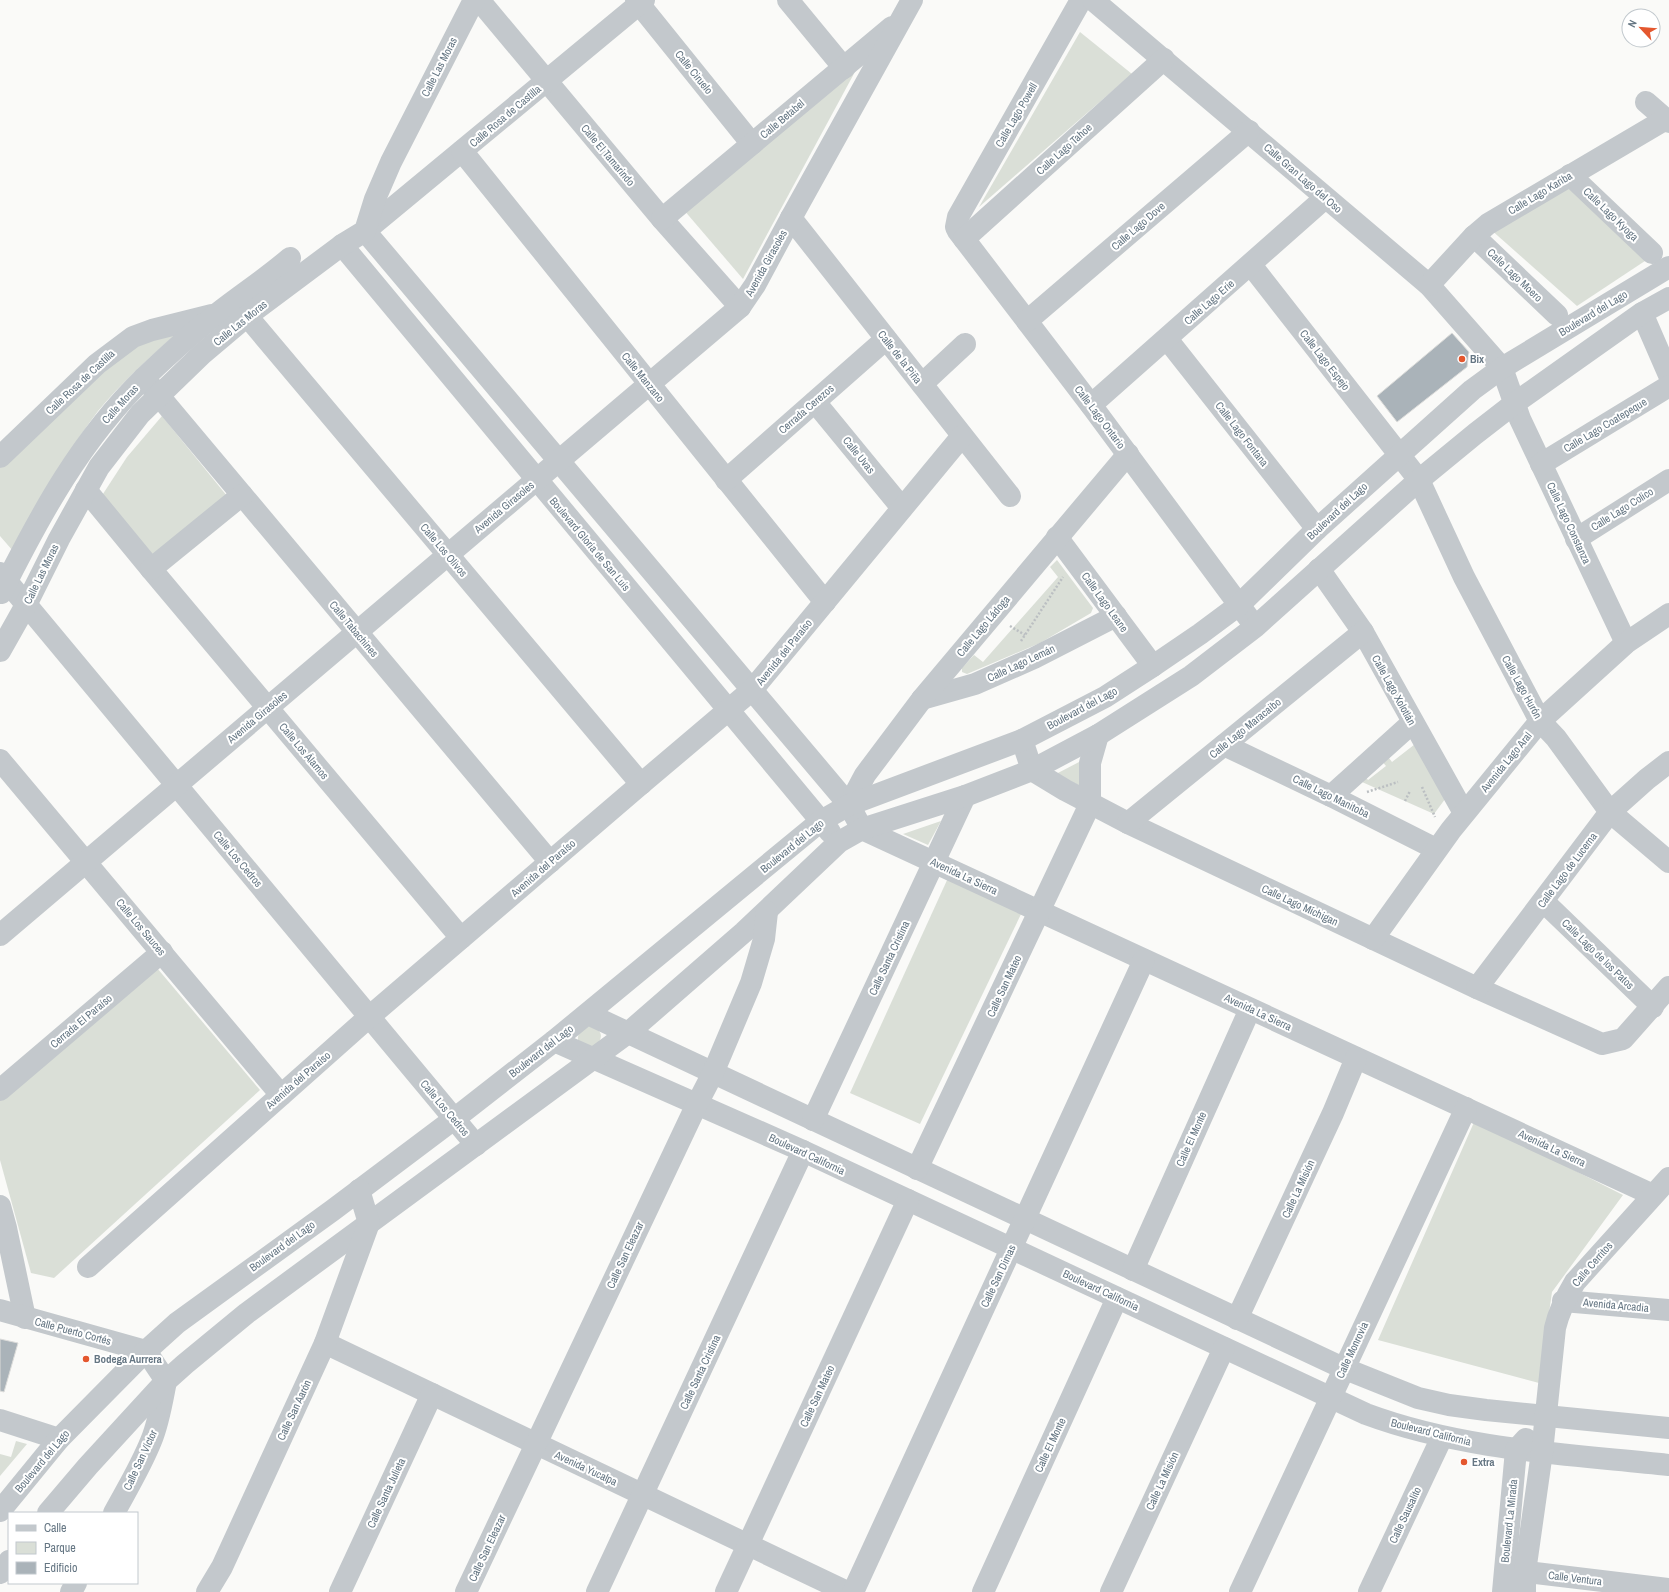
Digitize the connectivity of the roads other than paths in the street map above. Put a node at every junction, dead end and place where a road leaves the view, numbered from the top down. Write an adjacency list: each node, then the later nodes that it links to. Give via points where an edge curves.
1 (474, 0): 21 (street, Calle Las Moras, via 391,162)
2 (479, 0): 11 (street, Calle El Tamarindo)
3 (788, 0): 10 (street)
4 (912, 0): 8 (street, Avenida Girasoles)
5 (1081, 0): 22 (street, Calle Lago Powell, via 958,217 956,227)
6 (1093, 0): 9 (street, Calle Gran Lago del Oso)
7 (640, 1): 11 (street, Calle Rosa de Castilla); 15 (street, Calle Ciruelo)
8 (902, 19): 10 (street, Calle Betabel); 19 (street, Avenida Girasoles)
9 (1164, 59): 14 (street, Calle Gran Lago del Oso); 22 (street, Calle Lago Tahoe)
10 (844, 68): 15 (street, Calle Betabel)
11 (547, 81): 16 (street, Calle Rosa de Castilla); 20 (street, Calle El Tamarindo)
12 (1646, 102): 13 (street)
13 (1668, 121): 17 (street, Calle Lago Kariba)
14 (1249, 131): 18 (street, Calle Gran Lago del Oso); 36 (street, Calle Lago Dove)
15 (752, 144): 20 (street, Calle Betabel)
16 (462, 151): 21 (street, Calle Rosa de Castilla); 43 (street, Calle Manzano)
17 (1570, 175): 23 (street, Calle Lago Kariba, via 1488,224); 25 (street, Calle Lago Kyoga)
18 (1325, 198): 27 (street, Calle Lago Erie); 29 (street, Calle Gran Lago del Oso)
19 (790, 218): 31 (street, Avenida Girasoles, via 755,285); 37 (street, Calle de la Piña)
20 (662, 219): 31 (street, Calle El Tamarindo)
21 (365, 231): 24 (street, Calle Las Moras); 54 (street)
22 (961, 235): 36 (street, Calle Lago Ontario)
23 (1474, 236): 29 (street, Calle Lago Kariba); 34 (street, Calle Lago Moero)
24 (342, 245): 35 (street, Calle Las Moras); 56 (street, Boulevard Gloria de San Luis)
25 (1652, 253)
26 (290, 258): 33 (street, Calle Moras)
27 (1251, 265): 38 (street, Calle Lago Erie); 52 (street, Calle Lago Espejo)
28 (1669, 267): 40 (street, Boulevard del Lago)
29 (1429, 285): 40 (street, Calle Gran Lago del Oso)
30 (1669, 298): 32 (street)
31 (740, 307): 43 (street, Avenida Girasoles)
32 (1642, 313): 41 (street); 48 (street)
33 (217, 314): 42 (street, Calle Moras); 53 (street, Calle Rosa de Castilla, via 133,337 97,364)
34 (1557, 315)
35 (247, 316): 46 (street, Calle Las Moras); 67 (street, Calle Los Olivos)
36 (1027, 321): 49 (street, Calle Lago Ontario)
37 (886, 339): 44 (street, Calle de la Piña); 47 (street, Cerrada Cerezos)
38 (1167, 339): 49 (street, Calle Lago Erie); 64 (street, Calle Lago Fontana)
39 (965, 344): 44 (street)
40 (1502, 368): 48 (street, Calle Lago Constanza); 52 (street, Boulevard del Lago, via 1472,390)
41 (1669, 375)
42 (144, 378): 46 (street, Calle Tabachines); 70 (street, Calle Moras, via 110,414 77,457 44,510)
43 (650, 384): 54 (street, Avenida Girasoles); 57 (street, Calle Manzano)
44 (922, 384): 50 (street, Calle de la Piña)
45 (1669, 386): 55 (street, Calle Lago Coatepeque)
46 (158, 396): 60 (street, Calle Las Moras, via 121,436); 61 (street, Calle Tabachines)
47 (815, 402): 57 (street, Cerrada Cerezos); 63 (street, Calle Uvas)
48 (1515, 403): 55 (street, Calle Lago Constanza); 58 (street)
49 (1091, 405): 51 (street, Calle Lago Ontario)
50 (962, 436): 62 (street, Calle de la Piña); 63 (street, Avenida del Paraíso)
51 (1128, 454): 65 (street, Calle Lago Ládoga); 72 (street, Calle Lago Ontario)
52 (1399, 454): 58 (street, Calle Lago Espejo); 64 (street, Boulevard del Lago)
53 (0, 457)
54 (559, 461): 56 (street, Avenida Girasoles); 81 (street)
55 (1541, 464): 66 (street, Calle Lago Constanza)
56 (537, 479): 67 (street, Avenida Girasoles); 84 (street, Boulevard Gloria de San Luis)
57 (726, 480): 71 (street, Calle Manzano)
58 (1419, 480): 69 (street); 85 (street, Calle Lago Hurón, via 1489,627)
59 (1669, 480): 66 (street, Calle Lago Colico)
60 (86, 490): 68 (street, Calle Los Álamos); 70 (street, Calle Las Moras, via 39,577)
61 (242, 495): 68 (street); 76 (street, Calle Tabachines)
62 (1010, 496)
63 (902, 508): 71 (street, Avenida del Paraíso)
64 (1317, 529): 72 (street, Boulevard del Lago)
65 (1057, 537): 74 (street, Calle Lago Leane); 82 (street, Calle Lago Ládoga)
66 (1576, 539): 78 (street, Calle Lago Constanza)
67 (448, 555): 76 (street, Avenida Girasoles); 93 (street, Calle Los Olivos)
68 (151, 569): 83 (street, Calle Los Álamos)
69 (1320, 569): 75 (street); 77 (street, Calle Lago Xolotlán)
70 (11, 590): 79 (street, Calle Las Moras); 94 (street, Calle Los Cedros)
71 (825, 602): 81 (street, Avenida del Paraíso)
72 (1239, 605): 75 (street, Calle Lago Ontario); 80 (street, Boulevard del Lago)
73 (1669, 614): 78 (street, Avenida Lago Aral)
74 (1116, 616): 80 (street, Calle Lago Leane); 82 (street, Calle Lago Lemán, via 975,684)
75 (1255, 627): 87 (street, via 1191,676)
76 (357, 632): 83 (street, Avenida Girasoles); 107 (street, Calle Tabachines)
77 (1363, 632): 86 (street, Calle Lago Xolotlán); 89 (street, Calle Lago Maracaibo)
78 (1626, 643): 85 (street, Avenida Lago Aral)
79 (0, 651)
80 (1153, 666): 88 (street, Boulevard del Lago, via 1105,697)
81 (752, 690): 84 (street, Avenida del Paraíso); 98 (street)
82 (922, 699): 98 (street, Calle Lago Ládoga, via 865,775)
83 (268, 708): 94 (street, Avenida Girasoles); 114 (street, Calle Los Álamos)
84 (728, 710): 93 (street, Avenida del Paraíso); 101 (street, Boulevard Gloria de San Luis)
85 (1540, 720): 99 (street, Calle Lago Hurón); 100 (street, Avenida Lago Aral)
86 (1412, 723): 96 (street); 100 (street, Calle Lago Xolotlán)
87 (1098, 734): 92 (street); 97 (street, via 1090,763)
88 (1022, 740): 92 (street); 98 (street, Boulevard del Lago)
89 (1224, 745): 96 (street, Calle Lago Manitoba); 102 (street, Calle Lago Maracaibo)
90 (1669, 762): 99 (street, Calle Lago de Lucerna)
91 (2, 768): 106 (street, Calle Los Sauces)
92 (1032, 770): 95 (street); 97 (street, Calle Lago Míchigan)
93 (641, 784): 107 (street, Avenida del Paraíso)
94 (176, 785): 106 (street, Avenida Girasoles); 123 (street, Calle Los Cedros)
95 (965, 796): 103 (street); 108 (street, Calle Santa Cristina)
96 (1337, 799): 105 (street, Calle Lago Manitoba)
97 (1090, 804): 102 (street, Calle Lago Míchigan); 111 (street, Calle San Mateo)
98 (849, 806): 101 (street, Boulevard del Lago); 103 (street)
99 (1610, 812): 109 (street, Calle Lago Hurón); 110 (street, Calle Lago de Lucerna)
100 (1464, 813): 105 (street, Avenida Lago Aral)
101 (821, 821): 104 (street, Boulevard Gloria de San Luis); 122 (street, Boulevard del Lago)
102 (1128, 823): 115 (street, Calle Lago Míchigan)
103 (862, 829): 104 (street); 108 (street, Avenida La Sierra)
104 (839, 842): 112 (street)
105 (1441, 843): 115 (street, Avenida Lago Aral)
106 (86, 862): 113 (street, Avenida Girasoles); 116 (street, Calle Los Sauces)
107 (550, 862): 114 (street, Avenida del Paraíso)
108 (934, 862): 111 (street, Avenida La Sierra); 134 (street, Calle Santa Cristina)
109 (1669, 862)
110 (1544, 902): 119 (street, Calle Lago de Lucerna); 120 (street, Calle Lago de los Patos)
111 (1040, 911): 117 (street, Avenida La Sierra); 137 (street, Calle San Mateo)
112 (767, 912): 124 (street); 128 (street, Calle San Eleazar, via 764,939 751,984)
113 (0, 935)
114 (461, 938): 123 (street, Avenida del Paraíso)
115 (1373, 939): 119 (street, Calle Lago Míchigan)
116 (162, 952): 129 (street, Cerrada El Paraíso); 130 (street, Calle Los Sauces)
117 (1144, 960): 121 (street, Avenida La Sierra); 143 (street, Calle San Dimas)
118 (1669, 987): 120 (street)
119 (1477, 988): 120 (street, Calle Lago Míchigan, via 1602,1044 1623,1039)
120 (1653, 1007)
121 (1250, 1009): 126 (street, Avenida La Sierra); 147 (street, Calle El Monte)
122 (588, 1014): 124 (street); 125 (street, Boulevard del Lago)
123 (369, 1017): 130 (street, Avenida del Paraíso); 133 (street, Calle Los Cedros)
124 (628, 1033): 127 (street); 128 (street)
125 (554, 1041): 127 (street, Boulevard California); 133 (street, Boulevard del Lago)
126 (1356, 1058): 132 (street, Avenida La Sierra); 153 (street, Calle La Misión)
127 (591, 1059): 131 (street, Boulevard California); 135 (street)
128 (713, 1073): 131 (street, Calle San Eleazar); 134 (street)
129 (0, 1090)
130 (281, 1095): 146 (street, Avenida del Paraíso)
131 (697, 1104): 136 (street, Boulevard California); 166 (street, Calle San Eleazar)
132 (1466, 1108): 140 (street, Avenida La Sierra); 157 (street, Calle Monrovia)
133 (454, 1119): 135 (street, Calle Los Cedros); 139 (street, Boulevard del Lago)
134 (813, 1120): 137 (street)
135 (476, 1145): 144 (street)
136 (803, 1151): 141 (street, Boulevard California); 170 (street, Calle Santa Cristina)
137 (917, 1169): 143 (street)
138 (1669, 1178): 140 (street, Calle Cerritos)
139 (359, 1190): 144 (street); 156 (street, Boulevard del Lago, via 177,1323)
140 (1653, 1195): 149 (street, Calle Cerritos, via 1575,1282)
141 (908, 1200): 145 (street, Boulevard California); 174 (street, Calle San Mateo)
142 (0, 1206): 152 (street)
143 (1025, 1219): 145 (street, Calle San Dimas); 147 (street)
144 (369, 1223): 154 (street, Calle San Aarón); 158 (street, via 247,1313)
145 (1011, 1248): 148 (street, Boulevard California); 185 (street, Calle San Dimas)
146 (88, 1266)
147 (1133, 1270): 153 (street)
148 (1117, 1298): 155 (street, Boulevard California); 186 (street, Calle El Monte)
149 (1563, 1301): 151 (street, Avenida Arcadia); 161 (street, Calle Cerritos, via 1555,1328)
150 (0, 1310): 152 (street, Calle Puerto Cortés)
151 (1669, 1310)
152 (25, 1318): 156 (street, Calle Puerto Cortés)
153 (1237, 1319): 157 (street)
154 (325, 1343): 159 (street, Avenida Yucalpa); 179 (street, Calle San Aarón, via 222,1568)
155 (1224, 1348): 160 (street, Boulevard California); 187 (street, Calle La Misión)
156 (146, 1351): 158 (street); 165 (street, Boulevard del Lago)
157 (1343, 1368): 160 (street, Calle Monrovia); 161 (street, via 1418,1398 1486,1410)
158 (166, 1381): 172 (street); 173 (street, Calle San Víctor, via 152,1440)
159 (432, 1394): 166 (street, Avenida Yucalpa); 180 (street, Calle Santa Julieta)
160 (1330, 1398): 164 (street, Boulevard California, via 1399,1426); 188 (street, Calle Monrovia)
161 (1546, 1416): 163 (street); 167 (street); 168 (street, Calle Cerritos)
162 (0, 1420): 165 (street)
163 (1669, 1428)
164 (1442, 1437): 167 (street, Boulevard California); 189 (street, Calle Sausalito)
165 (59, 1439): 171 (street, Boulevard del Lago)
166 (536, 1444): 170 (street, Avenida Yucalpa); 181 (street, Calle San Eleazar)
167 (1516, 1450): 168 (street, Boulevard California); 177 (street, Boulevard La Mirada)
168 (1542, 1452): 169 (street, Boulevard California); 177 (street, Boulevard La Mirada)
169 (1669, 1465)
170 (643, 1494): 174 (street, Avenida Yucalpa); 182 (street, Calle Santa Cristina)
171 (0, 1511)
172 (49, 1512)
173 (115, 1512)
174 (748, 1544): 183 (street, Calle San Mateo); 184 (street, Avenida Yucalpa)
175 (8, 1562): 176 (street)
176 (0, 1573)
177 (1518, 1578): 178 (street, Calle Ventura); 190 (street, Boulevard La Mirada)
178 (1669, 1589)
179 (207, 1592)
180 (340, 1592)
181 (466, 1592)
182 (597, 1592)
183 (726, 1592)
184 (847, 1592)
185 (853, 1592)
186 (983, 1592)
187 (1111, 1592)
188 (1240, 1592)
189 (1369, 1592)
190 (1503, 1592)

